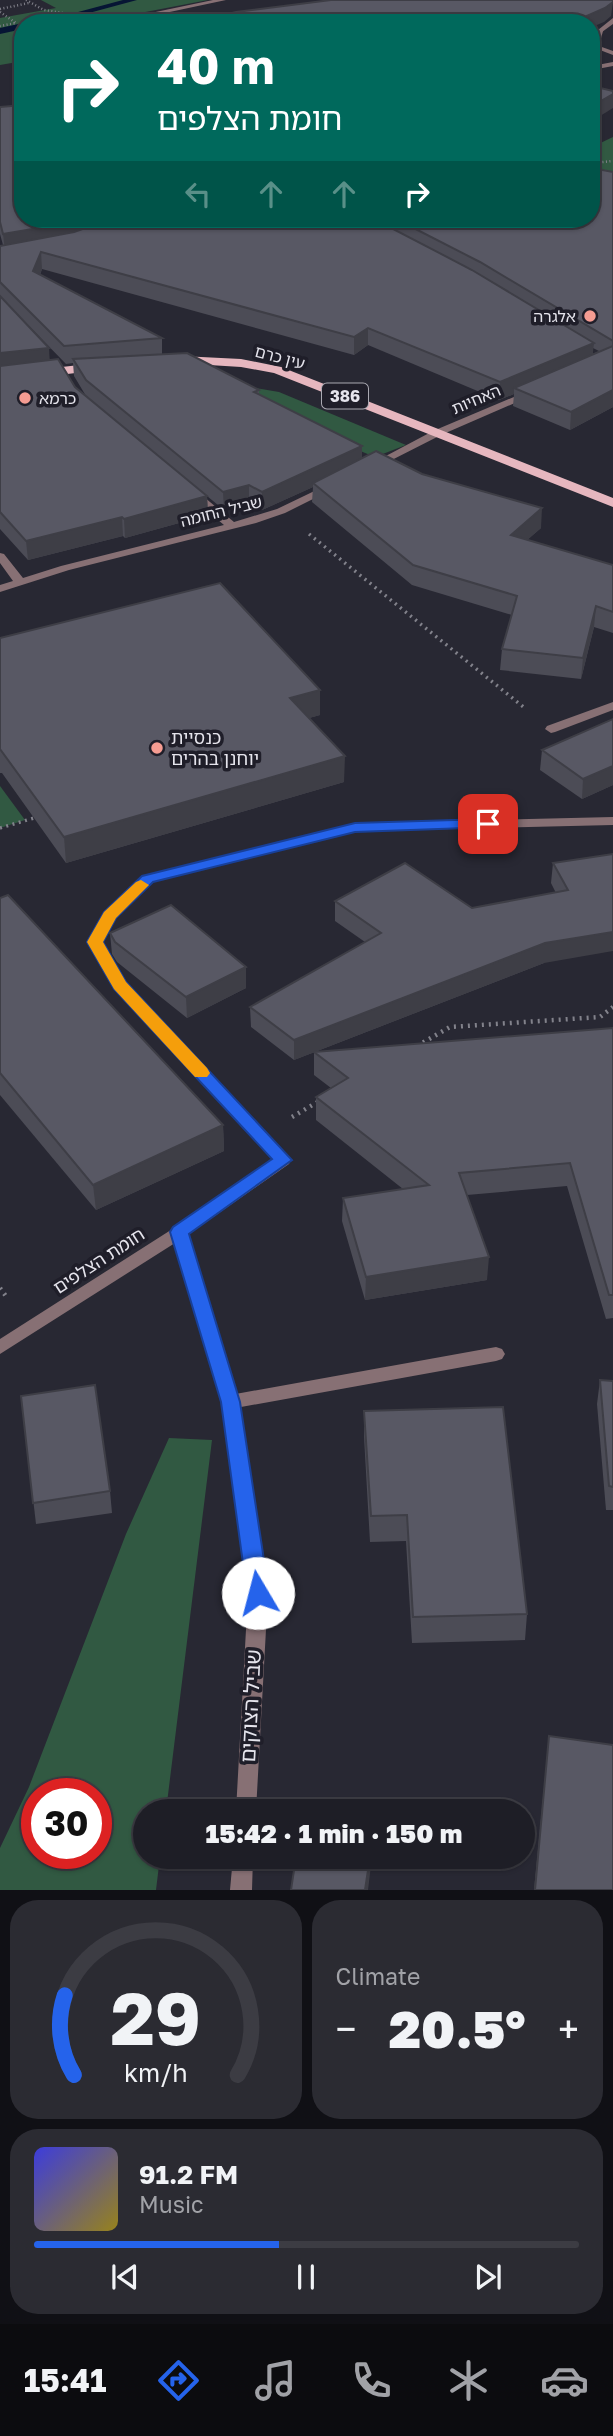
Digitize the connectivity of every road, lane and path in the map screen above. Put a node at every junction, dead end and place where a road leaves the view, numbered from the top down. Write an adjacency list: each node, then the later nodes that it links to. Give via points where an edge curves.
1 (26, 0): 3 (path)
2 (223, 0): 6 (street)
3 (30, 2): 4 (path); 5 (path)
4 (0, 11)
5 (63, 14)
6 (152, 14)
7 (613, 19): 8 (street)
8 (600, 31)
9 (166, 361): 13 (main road, עין כרם / 386, via 240,363 277,370)
10 (113, 365): 11 (main road)
11 (0, 378)
12 (533, 392): 13 (street, האחיות)
13 (437, 433): 14 (street); 17 (main road, עין כרם / 386)
14 (365, 469)
15 (341, 481): 18 (street, שביל החומה)
16 (188, 489): 19 (street)
17 (613, 503)
18 (281, 511): 19 (street, שביל החומה); 24 (path)
19 (231, 525): 21 (street, שביל החומה)
20 (0, 556): 21 (street)
21 (20, 582): 22 (street, שביל החומה)
22 (0, 589)
23 (613, 706): 24 (street)
24 (551, 729)
25 (34, 818): 27 (path)
26 (613, 821): 31 (street, חומת הצלפים, via 355,827 148,879 109,915 95,942 120,985)
27 (0, 828)
28 (613, 1007): 29 (path, via 600,1017 450,1027)
29 (414, 1047)
30 (331, 1094): 31 (path)
31 (260, 1135): 32 (street, חומת הצלפים, via 284,1160)
32 (180, 1232): 33 (street, חומת הצלפים); 35 (street, שביל הצוקים)
33 (0, 1347)
34 (496, 1354): 35 (street)
35 (230, 1402): 36 (street, שביל הצוקים, via 258,1593)
36 (247, 1799)
37 (242, 1869): 38 (street)
38 (241, 1890)

